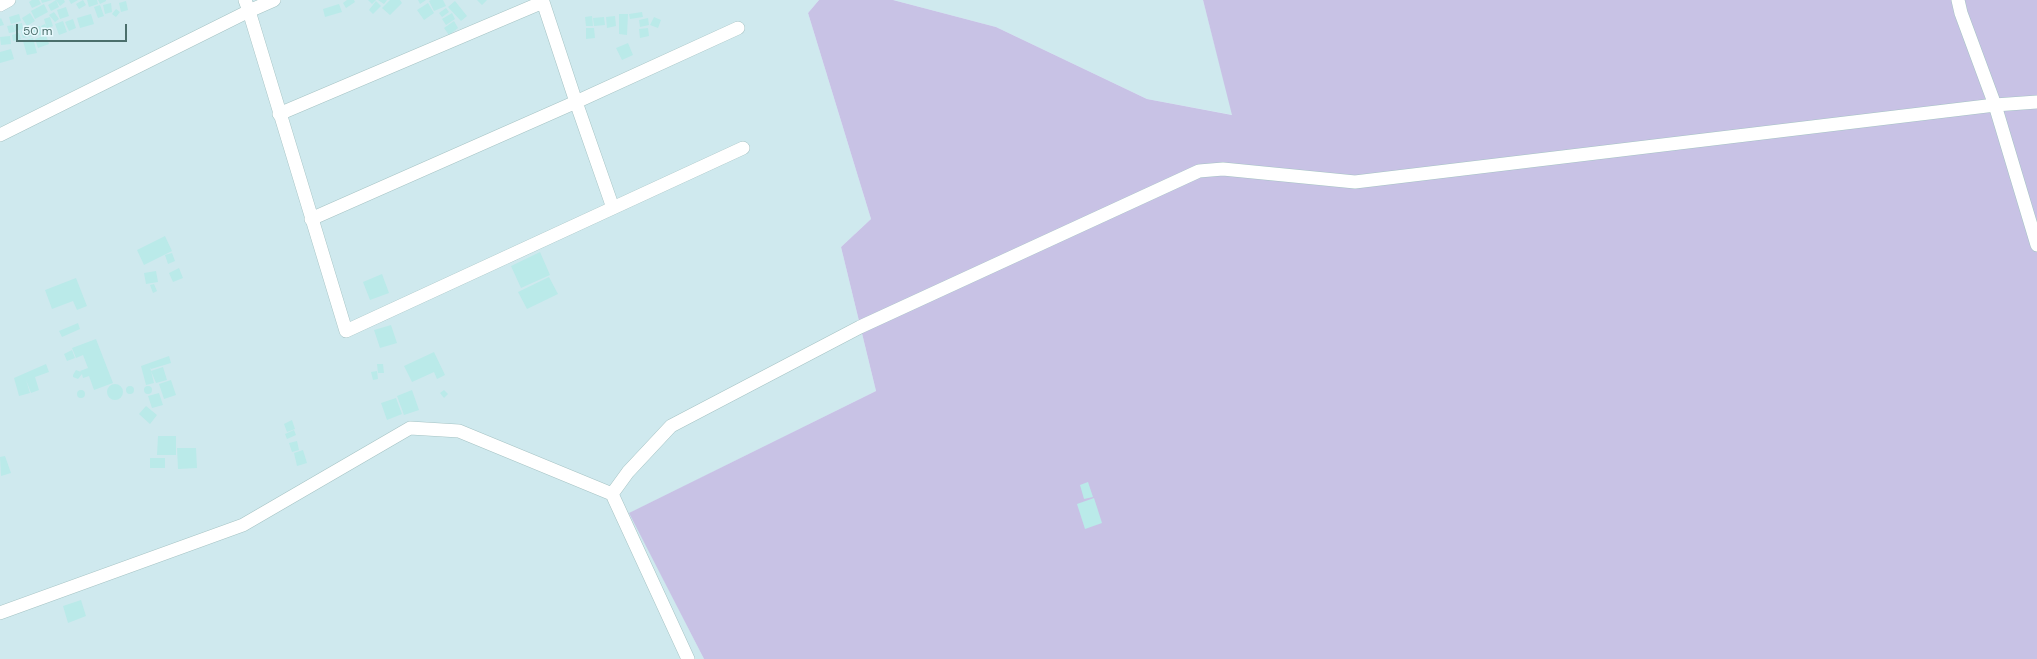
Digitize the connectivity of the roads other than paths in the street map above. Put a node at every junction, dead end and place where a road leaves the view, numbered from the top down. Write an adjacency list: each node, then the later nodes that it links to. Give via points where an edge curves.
1 (8, 0): 5 (street)
2 (274, 0): 6 (street)
3 (1958, 0): 10 (street)
4 (545, 1): 8 (street); 11 (street)
5 (0, 4)
6 (247, 5): 11 (street); 12 (street)
7 (738, 28): 8 (street)
8 (576, 102): 14 (street); 15 (street)
9 (2037, 102): 10 (street)
10 (1995, 105): 16 (street); 17 (street, via 1355,182 1223,169 1199,171 860,327 671,426 628,472)
11 (279, 114): 15 (street)
12 (0, 135)
13 (743, 148): 14 (street)
14 (613, 208): 15 (street, via 346,331)
15 (311, 219)
16 (2037, 245)
17 (612, 494): 18 (street, via 459,431 410,428 243,525); 19 (street)
18 (0, 613)
19 (688, 659)

